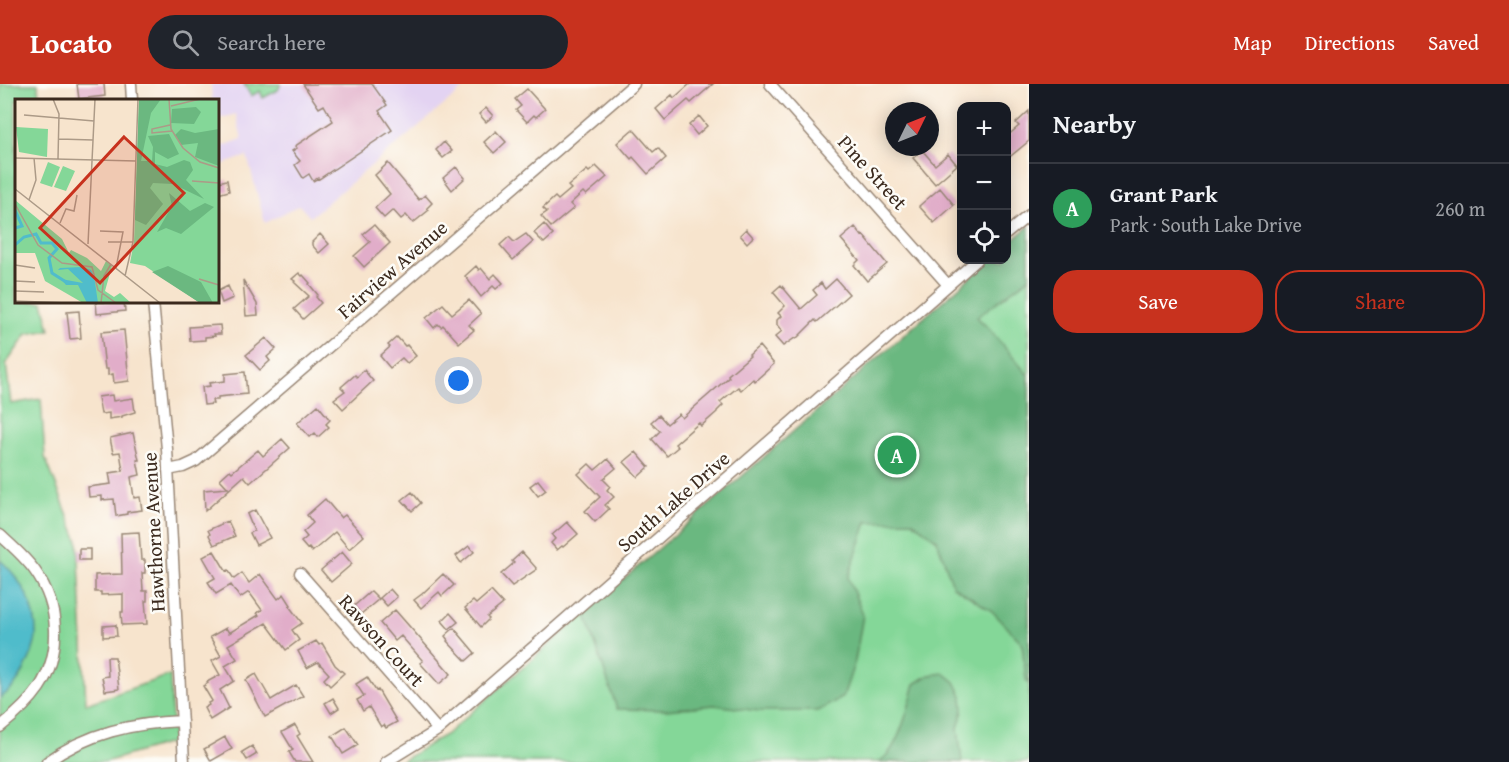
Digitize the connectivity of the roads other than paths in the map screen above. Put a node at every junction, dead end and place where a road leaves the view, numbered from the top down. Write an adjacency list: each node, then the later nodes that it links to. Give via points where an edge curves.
1 (131, 84): 4 (street)
2 (634, 84): 10 (street, Fairview Avenue, via 196,461)
3 (770, 84): 8 (street, Pine Street)
4 (132, 99)
5 (1029, 214): 6 (street)
6 (1011, 230)
7 (972, 264): 8 (street, South Lake Drive)
8 (948, 285): 15 (street, South Lake Drive)
9 (153, 303): 10 (street, Hawthorne Avenue)
10 (168, 470): 13 (street, Hawthorne Avenue)
11 (0, 535): 14 (street, via 42,582 52,605 55,638 50,667 38,689)
12 (300, 573): 15 (street, Rawson Court)
13 (182, 721): 16 (street, via 106,732); 17 (street, Hawthorne Avenue)
14 (0, 727)
15 (438, 730): 18 (street, South Lake Drive)
16 (47, 762)
17 (184, 762)
18 (386, 762)

